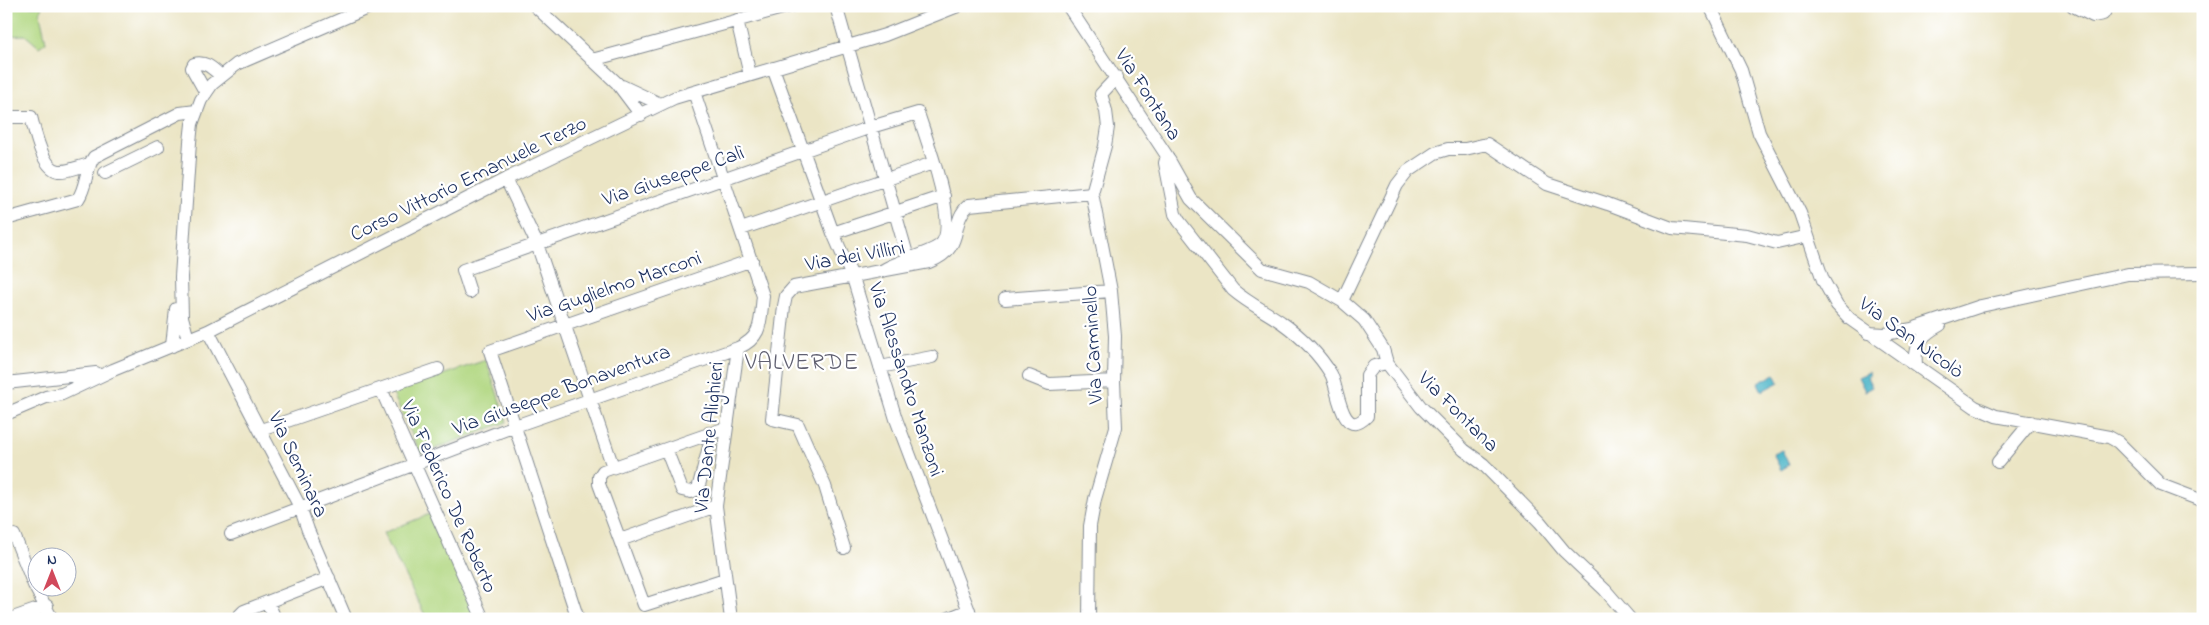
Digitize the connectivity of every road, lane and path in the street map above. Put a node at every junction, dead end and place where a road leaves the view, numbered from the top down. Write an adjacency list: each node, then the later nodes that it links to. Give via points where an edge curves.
1 (372, 6): 15 (street, via 236,64)
2 (535, 6): 12 (street)
3 (790, 6): 10 (street)
4 (836, 6): 11 (street)
5 (958, 6): 11 (street, Corso Vittorio Emanuele Terzo, via 914,25)
6 (1068, 6): 16 (street, Via Fontana)
7 (1710, 6): 43 (street, Via San Nicolò, via 1740,70 1759,133 1792,194)
8 (2073, 6): 9 (street, via 2093,16 2103,14)
9 (2108, 6)
10 (737, 20): 12 (street); 14 (street)
11 (847, 46): 13 (street, Corso Vittorio Emanuele Terzo); 24 (street)
12 (592, 60): 17 (street)
13 (773, 68): 14 (street, Corso Vittorio Emanuele Terzo); 27 (street, Via Alessandro Manzoni)
14 (750, 75): 18 (street, Corso Vittorio Emanuele Terzo)
15 (221, 76): 19 (street); 19 (street, via 208,64 194,64 192,68)
16 (1116, 77): 28 (street, Via Fontana); 36 (street, Via Carminello, via 1101,94 1108,127)
17 (617, 83): 20 (street); 22 (street)
18 (694, 92): 20 (street, Corso Vittorio Emanuele Terzo); 34 (street, Via Giuseppe Bonaventura)
19 (206, 93): 21 (street)
20 (660, 104): 22 (street, Corso Vittorio Emanuele Terzo)
21 (196, 111): 25 (street, via 180,113); 50 (street, via 190,142)
22 (641, 115): 33 (street, Corso Vittorio Emanuele Terzo)
23 (6, 117): 31 (street, via 30,117 44,160 50,168 66,171)
24 (871, 127): 27 (street, Via Giuseppe Calì); 30 (street, Via Giuseppe Calì, via 918,113); 35 (street)
25 (128, 140): 29 (street); 31 (street, via 94,157)
26 (158, 147): 29 (street)
27 (803, 151): 34 (street, Via Giuseppe Calì); 38 (street, Via Alessandro Manzoni)
28 (1167, 156): 54 (street, via 1190,199 1262,269 1309,282); 65 (street, Via Fontana, via 1165,163 1179,220 1233,290 1291,329 1312,350 1336,383 1341,411 1350,422 1363,421 1367,416 1367,376 1374,366)
29 (136, 158): 32 (street)
30 (933, 162): 35 (street); 37 (street)
31 (90, 163): 40 (street, via 78,198)
32 (105, 173)
33 (506, 179): 44 (street); 57 (street, Corso Vittorio Emanuele Terzo)
34 (723, 179): 41 (street, Via Giuseppe Bonaventura); 44 (street, Via Giuseppe Calì)
35 (886, 179): 38 (street); 39 (street)
36 (1092, 193): 47 (street, Via dei Villini, via 969,205 964,209 948,252 930,262); 51 (street, Via Carminello)
37 (944, 196): 39 (street); 45 (street, via 946,237 939,246)
38 (821, 201): 41 (street); 42 (street, Via Alessandro Manzoni)
39 (895, 213): 42 (street); 45 (street)
40 (6, 219)
41 (741, 229): 46 (street, Via Giuseppe Bonaventura)
42 (833, 234): 49 (street, Via Alessandro Manzoni)
43 (1808, 236): 54 (street, via 1777,243 1747,235 1672,228 1547,184 1487,144 1448,150 1425,159 1408,171 1397,185); 58 (street, Via San Nicolò, via 1830,294 1850,319)
44 (537, 244): 52 (street, Via Giuseppe Calì, via 463,270); 56 (street)
45 (908, 258): 47 (street)
46 (752, 260): 56 (street, Via Guglielmo Marconi); 62 (street, Via Giuseppe Bonaventura, via 764,296 759,330 755,338)
47 (882, 271): 49 (street, Via dei Villini)
48 (2203, 273): 55 (street, via 2128,274)
49 (851, 275): 67 (street, Via Alessandro Manzoni); 93 (street, Via dei Villini, via 794,287 786,296 772,419 798,425 825,486)
50 (181, 277): 60 (street, via 182,317); 61 (street)
51 (1111, 291): 53 (street); 72 (street, Via Carminello)
52 (470, 292)
53 (1005, 299)
54 (1342, 301): 65 (street, via 1364,320 1383,348)
55 (1961, 312): 58 (street, via 1912,329); 59 (street)
56 (565, 324): 76 (street); 79 (street, Via Guglielmo Marconi, via 490,351)
57 (208, 330): 60 (street, Corso Vittorio Emanuele Terzo); 81 (street, Via Seminara)
58 (1868, 333): 63 (street, Via San Nicolò)
59 (1924, 334): 63 (street); 66 (street, via 1917,345)
60 (188, 339): 61 (street, Corso Vittorio Emanuele Terzo)
61 (172, 346): 69 (street, Corso Vittorio Emanuele Terzo)
62 (738, 348): 76 (street, Via Giuseppe Bonaventura); 80 (street, Via Dante Alighieri)
63 (1894, 350): 66 (street, Via San Nicolò)
64 (932, 357): 67 (street)
65 (1387, 363): 109 (street, Via Fontana, via 1421,407 1496,477)
66 (1916, 364): 78 (street, Via San Nicolò, via 1975,407 1996,416)
67 (880, 367): 98 (street, Via Alessandro Manzoni, via 896,418)
68 (438, 369): 74 (street)
69 (113, 370): 71 (street); 75 (street, Corso Vittorio Emanuele Terzo)
70 (1028, 376): 72 (street, via 1049,384)
71 (57, 379): 73 (street); 75 (street, via 59,390)
72 (1114, 381): 108 (street, Via Carminello, via 1116,428 1090,526)
73 (6, 383)
74 (381, 389): 81 (street); 85 (street, Via Federico De Roberto)
75 (46, 398): 77 (street, Corso Vittorio Emanuele Terzo)
76 (590, 399): 79 (street, Via Giuseppe Bonaventura); 86 (street)
77 (6, 414)
78 (2031, 422): 84 (street); 87 (street, Via San Nicolò, via 2110,437 2161,485)
79 (515, 426): 85 (street, Via Giuseppe Bonaventura); 105 (street)
80 (726, 428): 82 (street); 88 (street, Via Dante Alighieri)
81 (261, 430): 89 (street, Via Seminara)
82 (710, 433): 83 (street); 83 (street, via 698,489 690,492 682,490)
83 (666, 449): 86 (street)
84 (1998, 462)
85 (414, 464): 89 (street, Via Giuseppe Bonaventura); 104 (street, Via Federico De Roberto)
86 (613, 468): 92 (street, via 603,471 599,484)
87 (2203, 501)
88 (716, 506): 92 (street); 95 (street, Via Dante Alighieri)
89 (300, 507): 91 (street, Via Giuseppe Bonaventura); 94 (street, Via Seminara)
90 (14, 534): 97 (street, via 34,585)
91 (231, 534)
92 (620, 540): 95 (street, via 644,605)
93 (844, 548)
94 (329, 578): 96 (street); 103 (street, Via Seminara)
95 (725, 579): 106 (street, Via Dante Alighieri)
96 (268, 602): 101 (street, via 244,610); 102 (street)
97 (47, 606): 99 (street); 100 (street)
98 (971, 614): 107 (street)
99 (10, 619)
100 (52, 619)
101 (236, 619)
102 (275, 619)
103 (346, 619)
104 (483, 619)
105 (578, 619)
106 (731, 619)
107 (947, 619)
108 (1089, 619)
109 (1630, 619)

